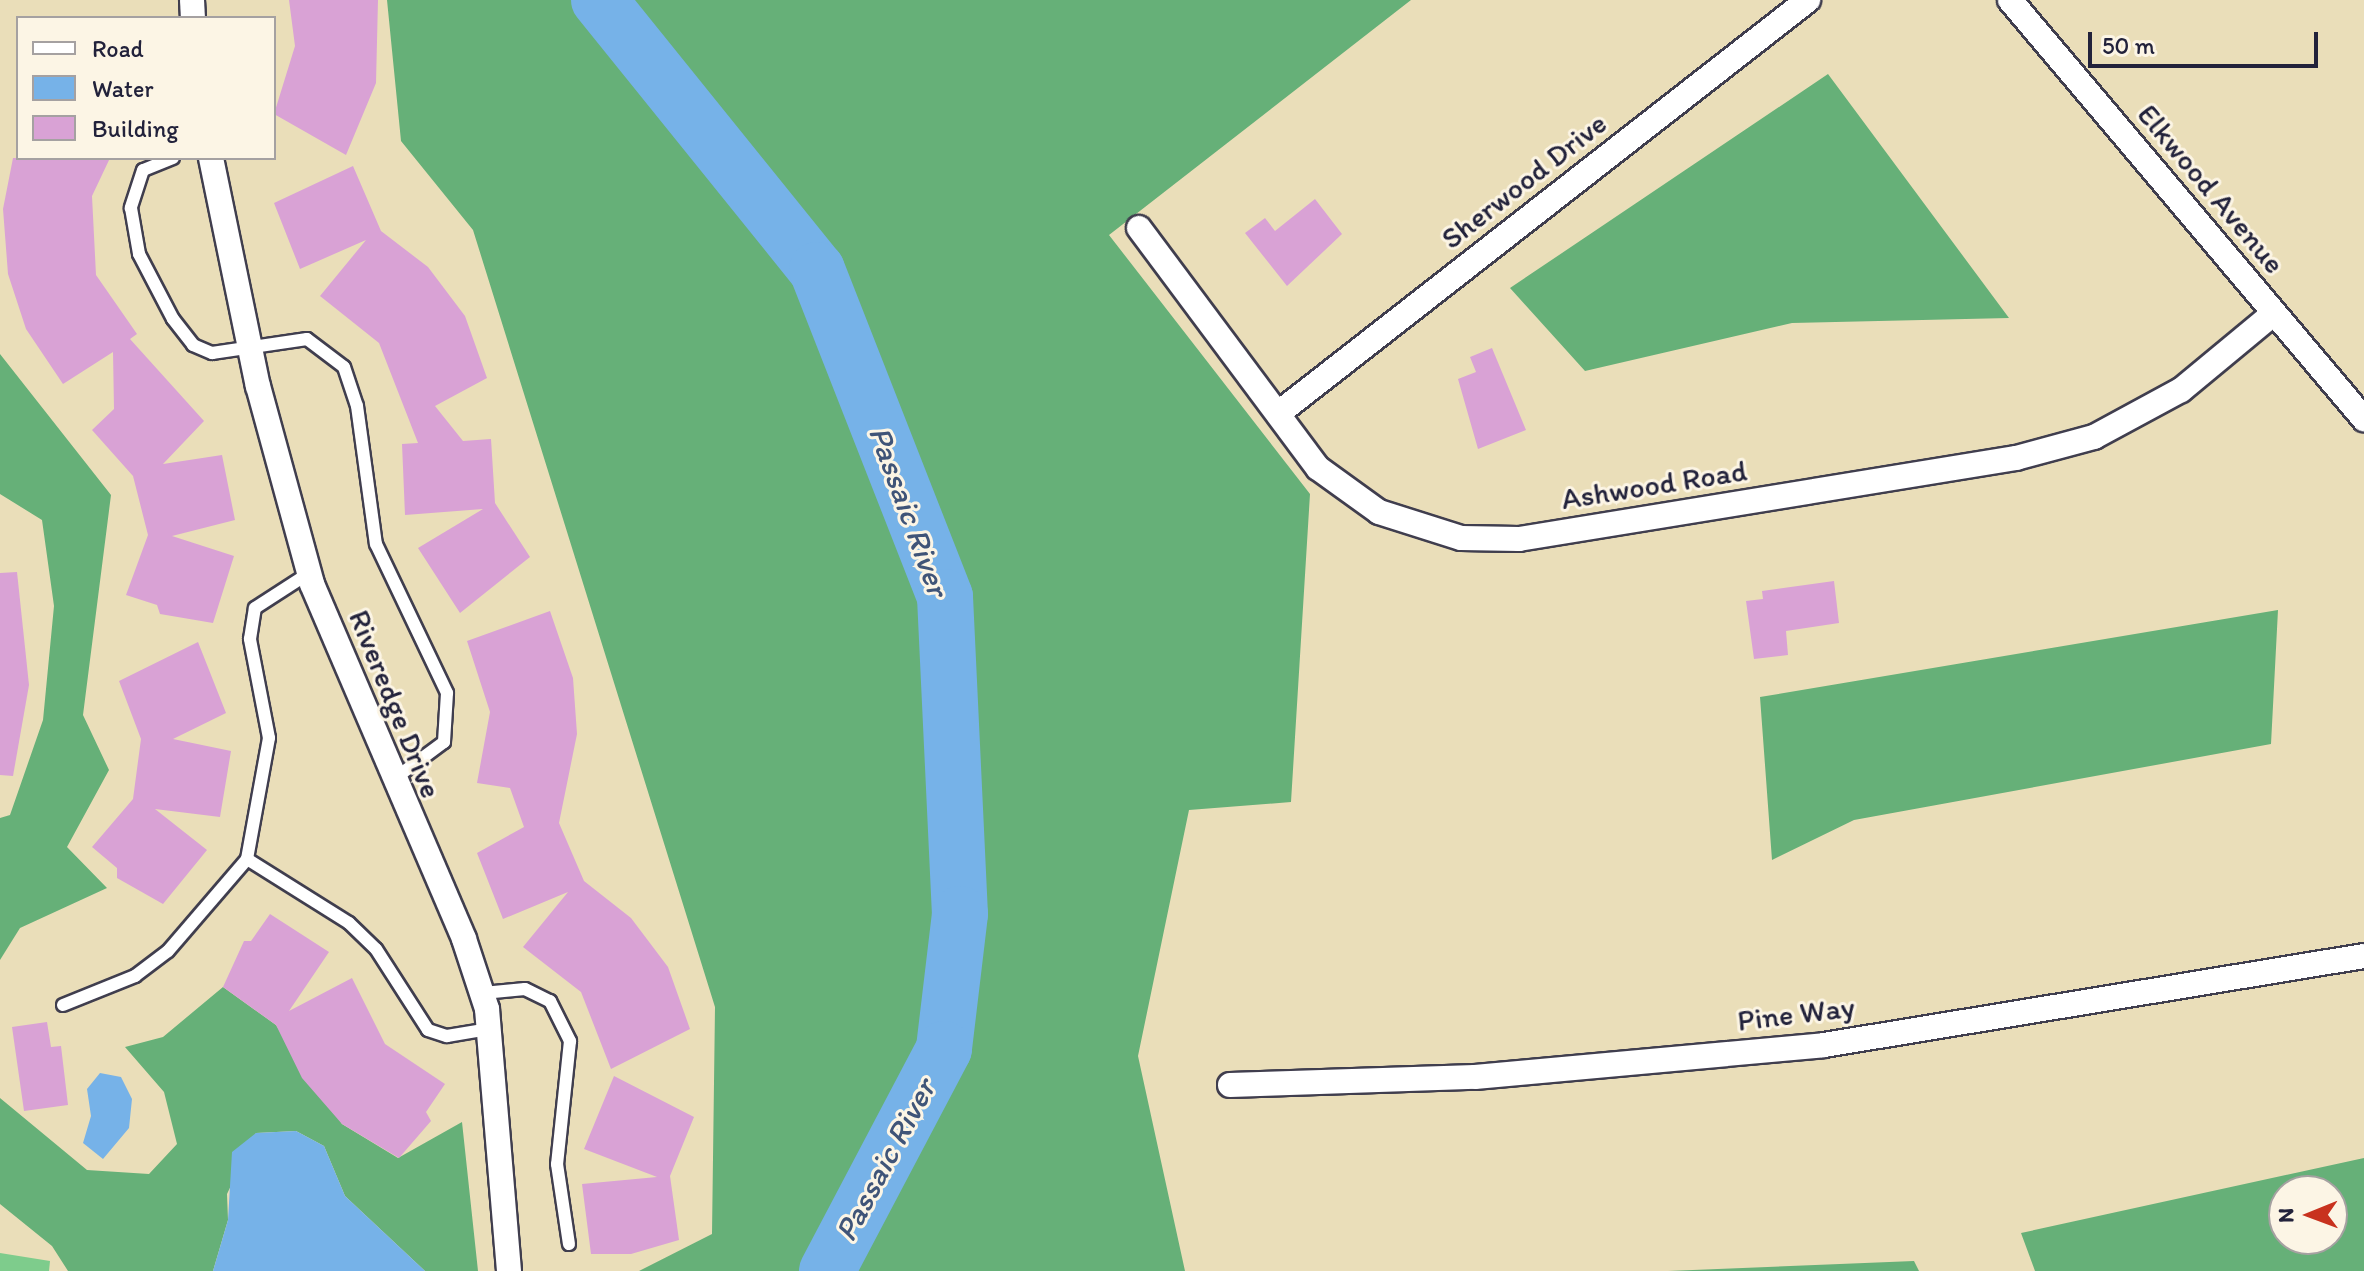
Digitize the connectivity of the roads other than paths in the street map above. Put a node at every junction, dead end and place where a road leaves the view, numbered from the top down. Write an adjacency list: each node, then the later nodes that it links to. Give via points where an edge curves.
1 (1808, 0): 8 (street, Sherwood Drive)
2 (2010, 0): 6 (street, Elkwood Avenue)
3 (165, 160): 7 (lane, via 154,163 136,181 131,208 139,254 193,345 212,353)
4 (211, 160): 7 (street, Riveredge Drive)
5 (1139, 228): 8 (street, Ashwood Road)
6 (2273, 314): 8 (street, Ashwood Road, via 2181,390 2094,437 2016,458 1519,539 1461,538 1379,512 1318,468); 9 (street, Elkwood Avenue)
7 (250, 347): 10 (street, Riveredge Drive); 11 (lane, via 307,339 326,349 344,367 357,406 376,544 447,693 444,742)
8 (1280, 412)
9 (2364, 419)
10 (309, 573): 11 (street, Riveredge Drive); 12 (lane, via 255,608 250,639 269,712 269,738)
11 (392, 781): 14 (street, Riveredge Drive)
12 (247, 859): 15 (lane, via 168,951 135,976); 16 (lane, via 358,931 428,1030 447,1036)
13 (2364, 956): 17 (street, Pine Way, via 1824,1045 1475,1077)
14 (483, 993): 16 (street, Riveredge Drive); 18 (lane, via 525,989 550,1001 570,1041 557,1164)
15 (63, 1005)
16 (489, 1029): 19 (street, Riveredge Drive)
17 (1230, 1085)
18 (569, 1244)
19 (509, 1271)

